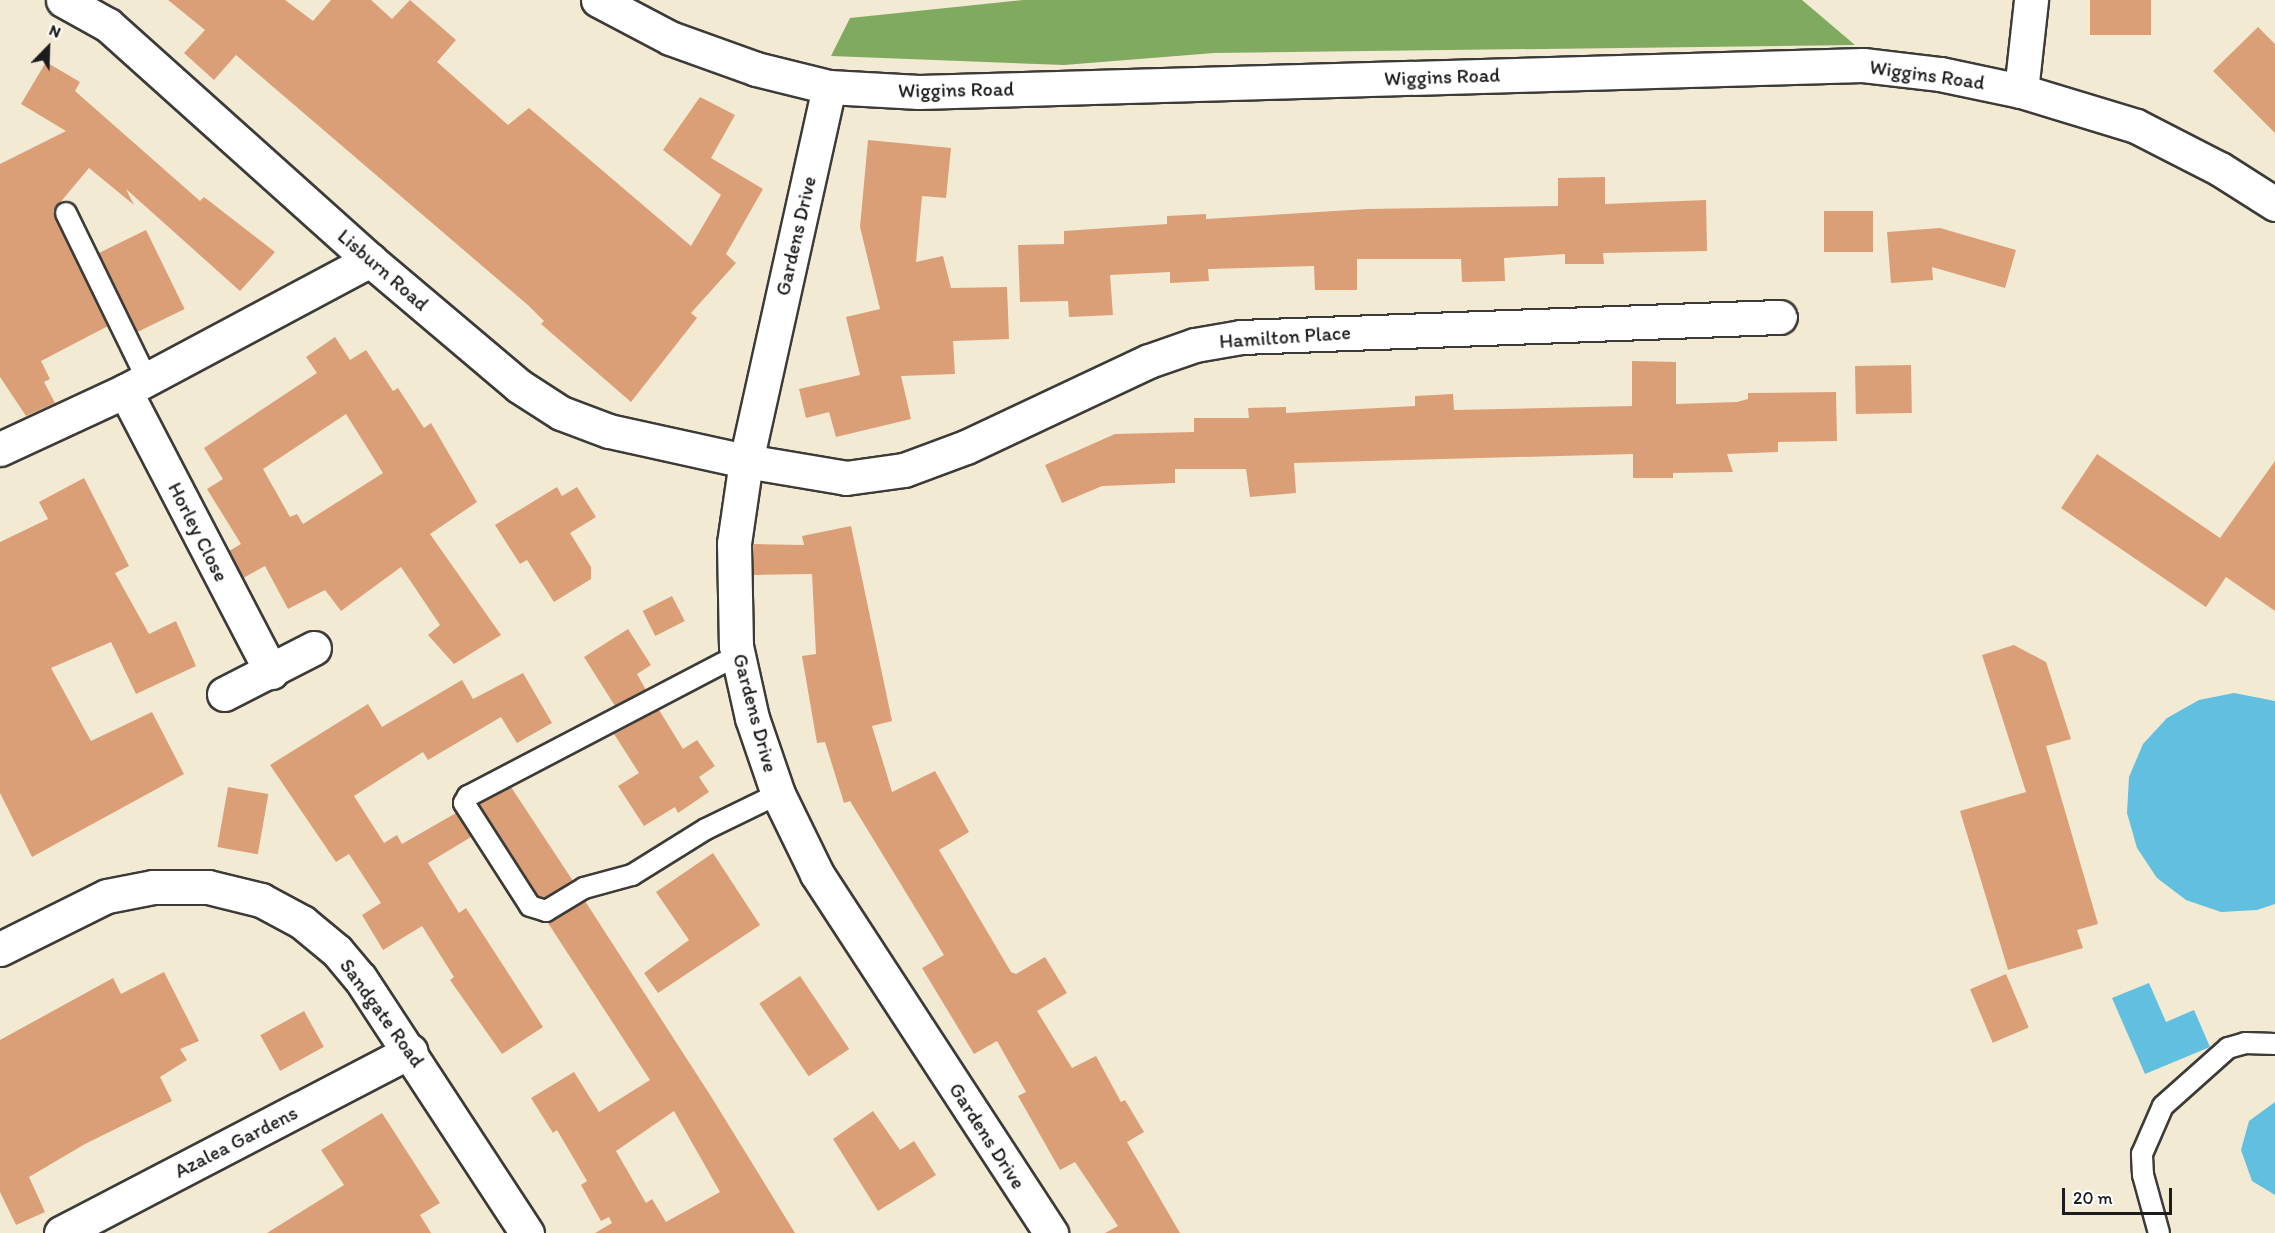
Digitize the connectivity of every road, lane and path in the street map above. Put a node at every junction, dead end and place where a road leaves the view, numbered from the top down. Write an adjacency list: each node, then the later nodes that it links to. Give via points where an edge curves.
1 (63, 0): 8 (street, Lisburn Road, via 108,25)
2 (598, 0): 4 (street, Wiggins Road, via 670,38 756,69)
3 (2031, 0): 5 (street)
4 (829, 87): 5 (street, Wiggins Road, via 919,92 1863,65 1940,74); 12 (street, Gardens Drive)
5 (2021, 91): 6 (street, Wiggins Road, via 2136,126 2220,169)
6 (2275, 204)
7 (66, 213): 10 (lane)
8 (370, 260): 10 (street); 12 (street, Lisburn Road, via 519,386 561,413 609,431)
9 (1780, 317): 12 (street, Hamilton Place, via 1241,337 1195,345 1149,361 966,447 904,470 846,478)
10 (136, 385): 11 (street); 15 (street, Horley Close)
11 (0, 449)
12 (746, 461): 14 (street, Gardens Drive, via 734,543)
13 (314, 648): 15 (street)
14 (738, 655): 17 (street, Gardens Drive, via 752,718); 17 (lane, via 468,796 464,803 530,906 546,911 584,888 632,874 713,825)
15 (271, 672): 16 (street)
16 (224, 694)
17 (778, 794): 23 (street, Gardens Drive, via 817,873)
18 (0, 949): 20 (street, Sandgate Road, via 107,897 153,887 208,887 261,900 302,921 337,951)
19 (2275, 1044): 24 (lane, via 2245,1043 2228,1048 2163,1106 2142,1154 2143,1175)
20 (411, 1051): 21 (street, Azalea Gardens); 22 (street, Sandgate Road)
21 (61, 1233)
22 (527, 1233)
23 (1051, 1233)
24 (2159, 1233)

